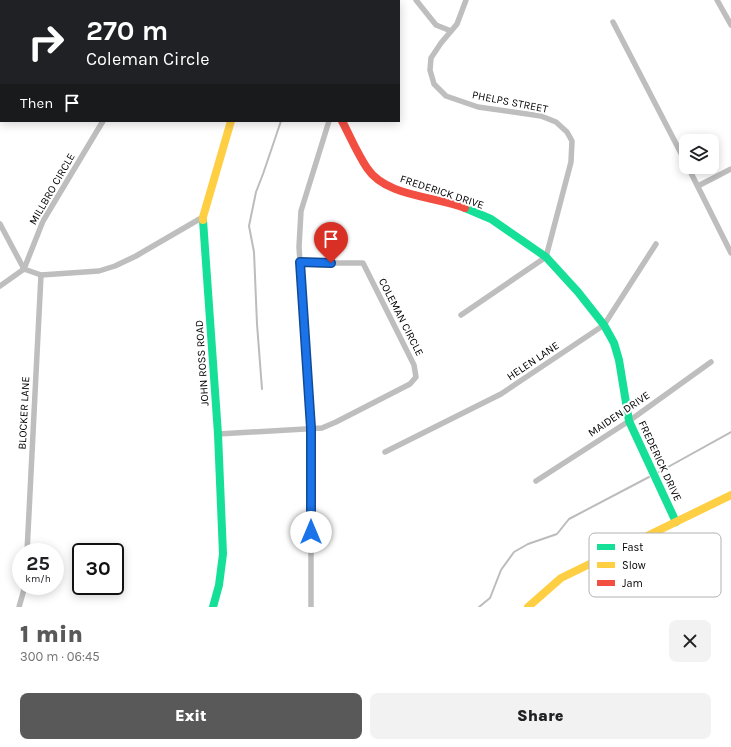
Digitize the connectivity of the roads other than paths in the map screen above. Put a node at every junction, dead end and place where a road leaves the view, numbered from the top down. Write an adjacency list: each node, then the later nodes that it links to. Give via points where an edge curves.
1 (416, 0): 6 (street, via 436,25)
2 (466, 0): 6 (street, PHELPS STREET, via 457,24)
3 (717, 0): 5 (street)
4 (612, 22): 11 (street)
5 (731, 25)
6 (451, 32): 19 (street, PHELPS STREET, via 440,43 431,58 430,70 434,84 446,96 478,107 541,116 556,122 572,141 571,162)
7 (102, 122): 21 (street, MILLBRO CIRCLE, via 43,221)
8 (231, 122): 15 (street, JOHN ROSS ROAD)
9 (329, 122): 20 (street, via 301,211)
10 (343, 122): 19 (street, FREDERICK DRIVE, via 367,168 375,177 402,191 463,207 491,219)
11 (679, 150)
12 (731, 168): 14 (street)
13 (692, 174): 14 (street)
14 (698, 186): 18 (street)
15 (203, 217): 22 (street, via 115,266 99,271); 29 (street, JOHN ROSS ROAD)
16 (0, 224): 21 (street)
17 (656, 244): 25 (street, HELEN LANE)
18 (731, 253)
19 (546, 257): 24 (street); 25 (street, FREDERICK DRIVE)
20 (300, 262): 28 (street); 28 (street, COLEMAN CIRCLE, via 363,263 414,365 416,377 410,384 336,422 322,428)
21 (24, 269): 22 (street); 23 (street)
22 (41, 275): 35 (street, BLOCKER LANE)
23 (0, 286)
24 (461, 315)
25 (604, 325): 27 (street, FREDERICK DRIVE, via 614,343 619,360); 30 (street, HELEN LANE, via 501,394)
26 (711, 362): 27 (street, MAIDEN DRIVE)
27 (629, 421): 31 (street, MAIDEN DRIVE); 33 (street, FREDERICK DRIVE)
28 (311, 428): 29 (street, COLEMAN CIRCLE); 40 (street)
29 (218, 434): 39 (street, JOHN ROSS ROAD, via 223,554)
30 (385, 452)
31 (536, 481)
32 (731, 494): 33 (street)
33 (676, 522): 34 (street)
34 (653, 533)
35 (27, 543)
36 (589, 564): 41 (street, via 561,578)
37 (22, 595): 38 (street)
38 (19, 607)
39 (213, 607)
40 (312, 607)
41 (528, 607)

